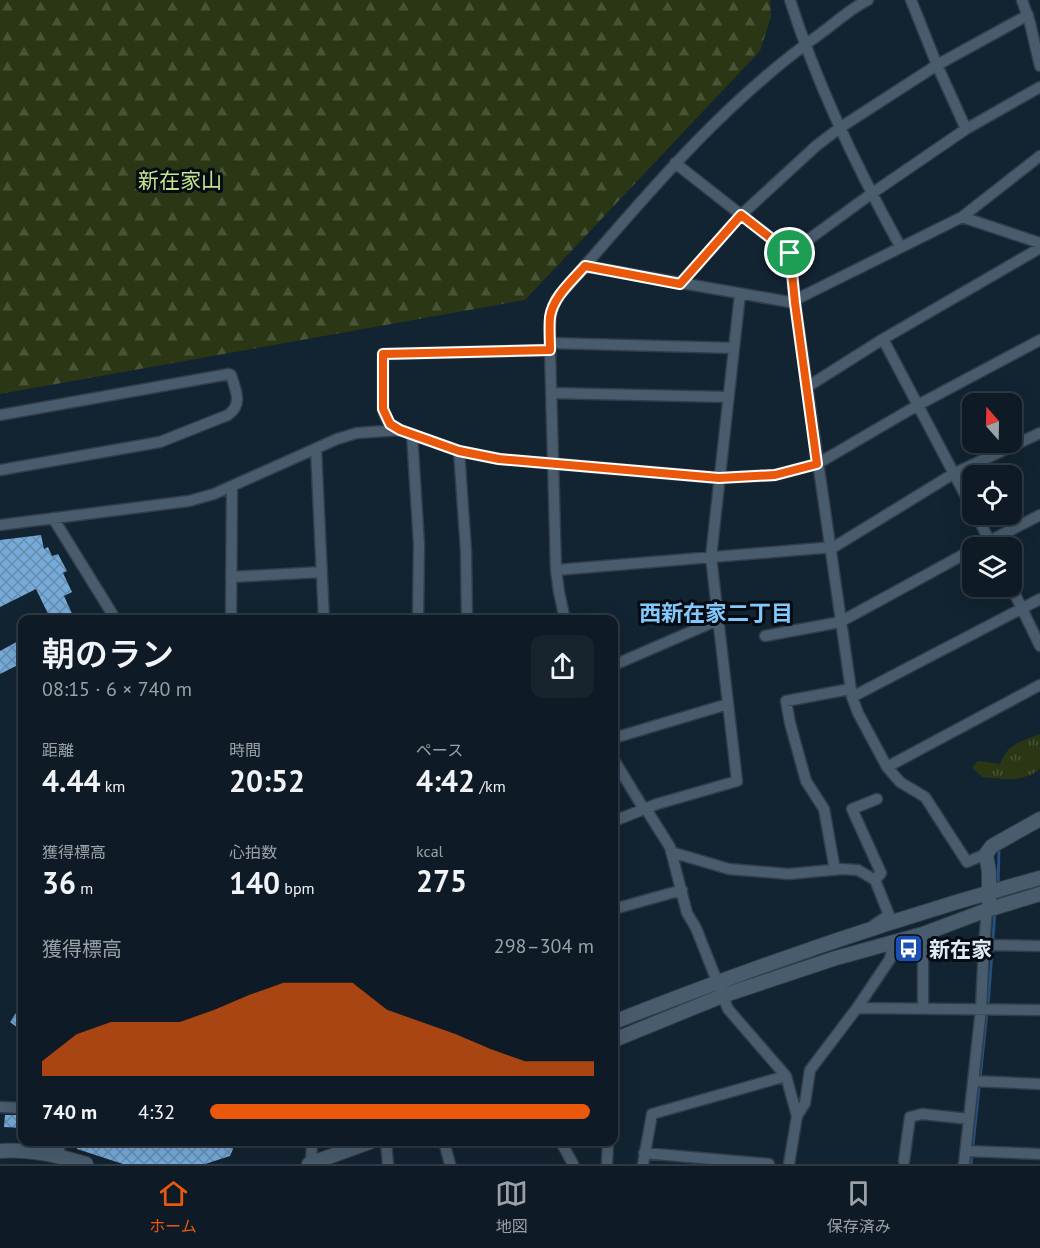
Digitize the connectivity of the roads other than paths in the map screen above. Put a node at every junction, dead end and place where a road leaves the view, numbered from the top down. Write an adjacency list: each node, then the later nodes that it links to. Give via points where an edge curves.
1 (790, 0): 6 (street)
2 (868, 0): 6 (street)
3 (911, 0): 7 (street)
4 (1022, 0): 5 (street)
5 (1033, 19): 7 (street); 8 (street)
6 (804, 44): 10 (street); 13 (street, via 771,70)
7 (937, 65): 10 (street); 11 (street)
8 (1040, 66)
9 (1040, 87): 11 (street)
10 (841, 127): 14 (street); 15 (street, via 787,170)
11 (966, 129): 14 (street)
12 (1040, 156): 16 (street)
13 (675, 163): 15 (street); 20 (street)
14 (871, 194): 18 (street); 19 (street)
15 (741, 215): 19 (street); 21 (street)
16 (962, 217): 17 (street); 18 (street)
17 (1040, 245): 24 (street)
18 (900, 246): 23 (street)
19 (790, 253): 23 (street)
20 (585, 266): 21 (street); 26 (street, via 552,307)
21 (680, 284): 22 (street)
22 (740, 294): 23 (street); 27 (street)
23 (795, 301): 28 (street)
24 (883, 339): 28 (street); 31 (street)
25 (1040, 340): 31 (street)
26 (550, 346): 27 (street); 29 (street); 33 (street, via 383,354 383,409 390,424)
27 (734, 348): 30 (street)
28 (807, 387): 39 (street)
29 (551, 393): 30 (street); 38 (street)
30 (728, 397): 42 (street)
31 (918, 405): 39 (street); 41 (street)
32 (0, 415): 40 (street, via 229,374 237,396 237,404 228,415 173,438)
33 (400, 430): 35 (street); 36 (street, via 357,433)
34 (1040, 433): 41 (street)
35 (412, 434): 37 (street); 61 (street, via 419,544)
36 (316, 449): 43 (street); 53 (street)
37 (459, 451): 38 (street); 62 (street)
38 (553, 464): 42 (street); 52 (street)
39 (817, 464): 42 (street, via 775,475); 49 (street)
40 (0, 470)
41 (953, 474): 44 (street); 49 (street)
42 (719, 478): 51 (street)
43 (232, 486): 46 (street, via 189,501); 54 (street)
44 (962, 490)
45 (1040, 515): 48 (street)
46 (53, 518): 47 (street); 58 (street)
47 (0, 525)
48 (1004, 537)
49 (830, 547): 51 (street); 65 (street)
50 (962, 555): 65 (street)
51 (711, 557): 52 (street); 64 (street)
52 (556, 570): 63 (street)
53 (322, 573): 54 (street); 60 (street)
54 (231, 577): 59 (street)
55 (1016, 597): 57 (street)
56 (1040, 598): 57 (street)
57 (1020, 608): 67 (street); 70 (street)
58 (113, 615)
59 (231, 615)
60 (324, 615)
61 (418, 615)
62 (467, 615)
63 (564, 615)
64 (718, 620): 68 (street); 71 (street)
65 (840, 622): 66 (street); 70 (street)
66 (765, 636)
67 (1040, 645)
68 (618, 663)
69 (1040, 685): 74 (street)
70 (851, 693): 74 (street); 81 (street, via 786,701 806,781 824,809)
71 (728, 704): 72 (street); 76 (street, via 736,781)
72 (618, 737)
73 (618, 767): 76 (street, via 642,806)
74 (887, 767): 80 (street, via 900,782 925,797 967,862)
75 (877, 799): 83 (street, via 852,809 880,873)
76 (641, 811): 78 (street); 79 (street, via 666,838)
77 (1040, 819): 80 (street, via 992,846)
78 (618, 820)
79 (671, 852): 81 (street, via 729,869 789,874); 84 (street)
80 (986, 854): 85 (street)
81 (835, 870): 83 (street, via 858,870)
82 (1040, 878): 85 (street)
83 (875, 880): 89 (street, via 889,915)
84 (678, 891): 87 (street); 94 (street)
85 (990, 892): 88 (street); 89 (street)
86 (1040, 894): 88 (street)
87 (618, 908)
88 (987, 910): 90 (street); 92 (street)
89 (869, 929): 94 (street)
90 (923, 934): 91 (street); 97 (street)
91 (893, 943): 95 (street); 96 (street, via 890,959)
92 (984, 945): 93 (street); 98 (street)
93 (1040, 946)
94 (717, 982): 95 (street); 100 (street)
95 (722, 996): 101 (street); 102 (street, via 729,1010)
96 (860, 1008): 97 (street); 107 (street, via 812,1069 805,1103)
97 (923, 1008): 98 (street)
98 (986, 1009): 99 (street); 103 (street)
99 (1040, 1010)
100 (618, 1020)
101 (618, 1038)
102 (786, 1076): 107 (street); 120 (street, via 652,1114)
103 (973, 1081): 104 (street); 108 (street)
104 (1040, 1084)
105 (0, 1107): 106 (street)
106 (18, 1108)
107 (797, 1116): 129 (street)
108 (969, 1119): 118 (street); 121 (street, via 922,1113 910,1117)
109 (312, 1146): 123 (street)
110 (339, 1146): 123 (street)
111 (359, 1146): 123 (street)
112 (386, 1146): 124 (street)
113 (445, 1146): 125 (street)
114 (563, 1146): 126 (street)
115 (608, 1146): 127 (street)
116 (59, 1148): 117 (street); 122 (street)
117 (0, 1151)
118 (966, 1151): 119 (street); 130 (street)
119 (1040, 1154)
120 (644, 1158): 128 (street)
121 (904, 1161)
122 (86, 1164)
123 (310, 1164)
124 (388, 1164)
125 (450, 1164)
126 (573, 1164)
127 (607, 1164)
128 (769, 1164)
129 (789, 1164)
130 (964, 1164)

